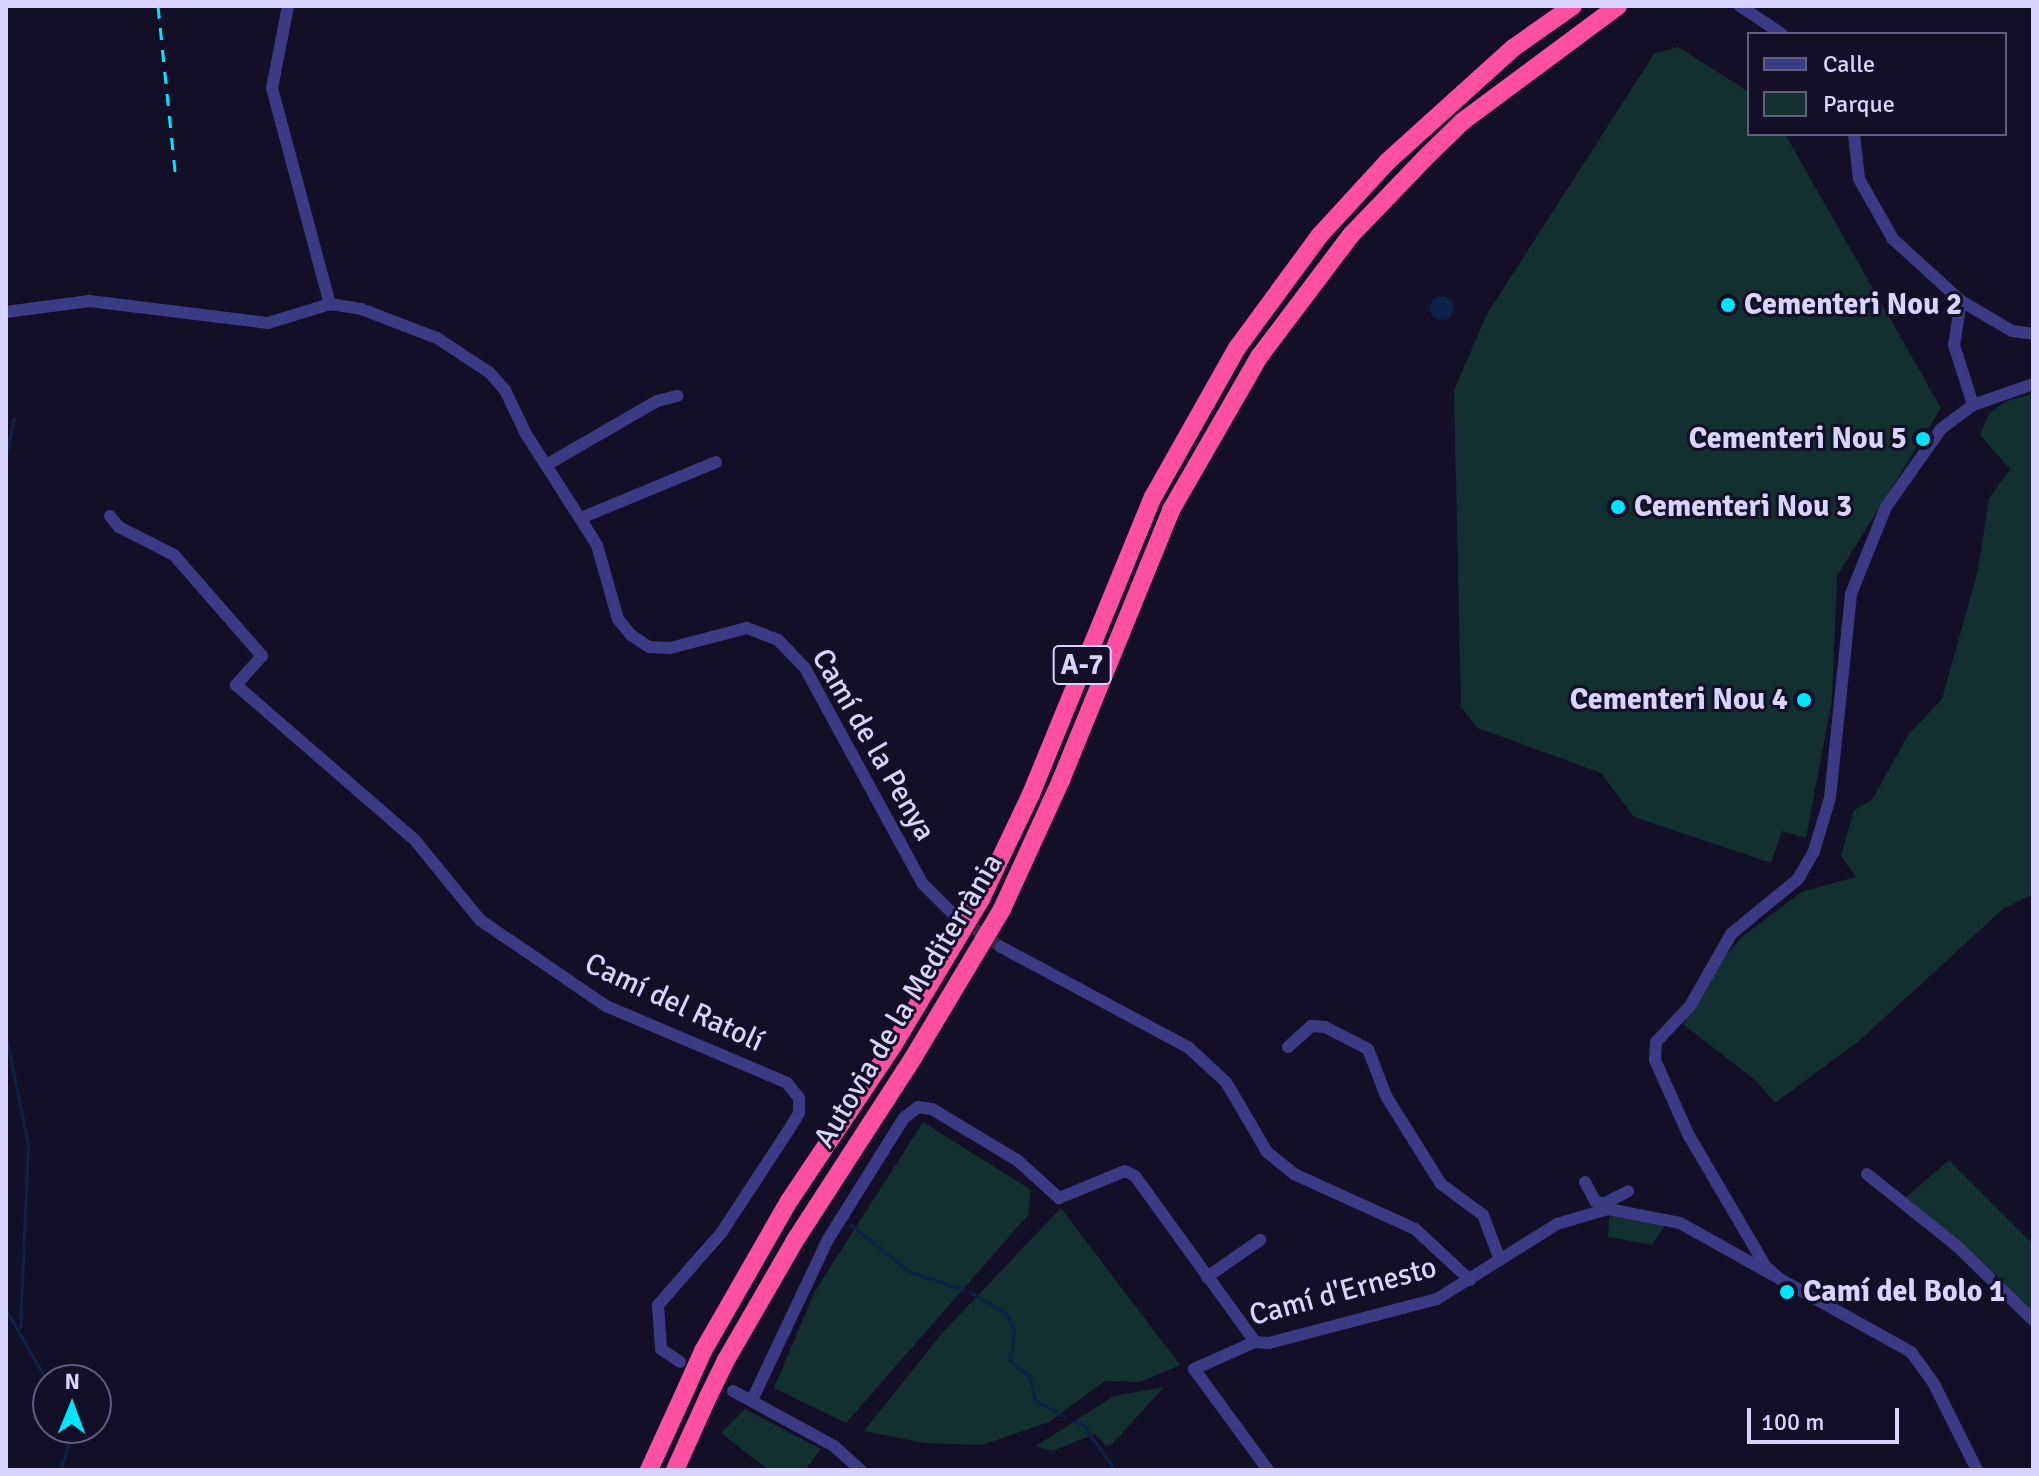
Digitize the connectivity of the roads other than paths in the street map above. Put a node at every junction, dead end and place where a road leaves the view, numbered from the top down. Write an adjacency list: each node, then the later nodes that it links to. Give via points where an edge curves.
1 (288, 6): 8 (street, via 272,88)
2 (1573, 6): 36 (highway, Autovia de la Mediterrània / A-7, bridge, via 1513,48 1388,161 1279,290 1187,431 1127,554 1031,794 981,899 894,1044 789,1201 703,1351)
3 (1618, 6): 37 (highway, Autovia de la Mediterrània / A-7, bridge, via 1463,121 1351,235 1298,302 1207,443 1166,522 1050,806 1002,909 794,1242 726,1360)
4 (1740, 6): 5 (street)
5 (1779, 32)
6 (1854, 136): 7 (street, via 1859,179 1893,239)
7 (1961, 301): 10 (street, via 2012,331); 13 (street, via 1954,345)
8 (330, 304): 9 (street, via 268,323 89,301); 15 (street, Camí de la Penya, via 409,326 490,373)
9 (6, 312)
10 (2033, 334)
11 (2033, 384): 13 (street)
12 (677, 396): 15 (street, via 657,401)
13 (1973, 405): 30 (street, via 1941,429 1869,542 1851,594 1830,798 1814,851 1798,879 1731,934 1690,1006 1656,1042 1655,1060 1689,1136 1766,1267)
14 (716, 462): 17 (street)
15 (548, 464): 17 (street, Camí de la Penya)
16 (110, 516): 33 (street, Camí del Ratolí, via 119,527 174,555 262,656 236,685 414,839 480,920 606,1006 787,1083 799,1098 799,1113 722,1232 658,1305 661,1349)
17 (581, 518): 18 (street, Camí de la Penya, via 597,545 618,619 649,647 670,648 747,628 778,640 796,659 895,841 922,883)
18 (954, 915)
19 (1001, 947): 29 (street, via 1189,1048 1226,1082 1267,1152 1294,1174 1415,1229)
20 (1288, 1047): 27 (street, via 1311,1026 1325,1027 1368,1049 1386,1096 1435,1176 1453,1197 1483,1215)
21 (1867, 1174): 31 (street, via 1988,1272)
22 (1585, 1182): 24 (street, via 1595,1201)
23 (1628, 1191): 24 (street)
24 (1603, 1204): 25 (street)
25 (1590, 1212): 27 (street, Camí d'Ernesto, via 1557,1224); 30 (street, Camí d'Ernesto, via 1633,1211 1680,1223)
26 (1260, 1240): 28 (street)
27 (1500, 1260): 29 (street, Camí d'Ernesto)
28 (1207, 1277): 32 (street); 35 (street, via 1135,1176 1125,1171 1059,1198 1017,1160 932,1109 918,1107 904,1118 827,1241)
29 (1470, 1280): 32 (street, Camí d'Ernesto, via 1437,1299 1269,1343)
30 (1788, 1286): 40 (street, Camí d'Ernesto, via 1911,1352 1933,1382)
31 (2033, 1320)
32 (1255, 1342): 39 (street, Camí d'Ernesto, via 1194,1369)
33 (675, 1360)
34 (733, 1391): 35 (street)
35 (752, 1400): 38 (street, via 834,1446)
36 (649, 1470)
37 (675, 1470)
38 (861, 1470)
39 (1268, 1470)
40 (1977, 1470)

